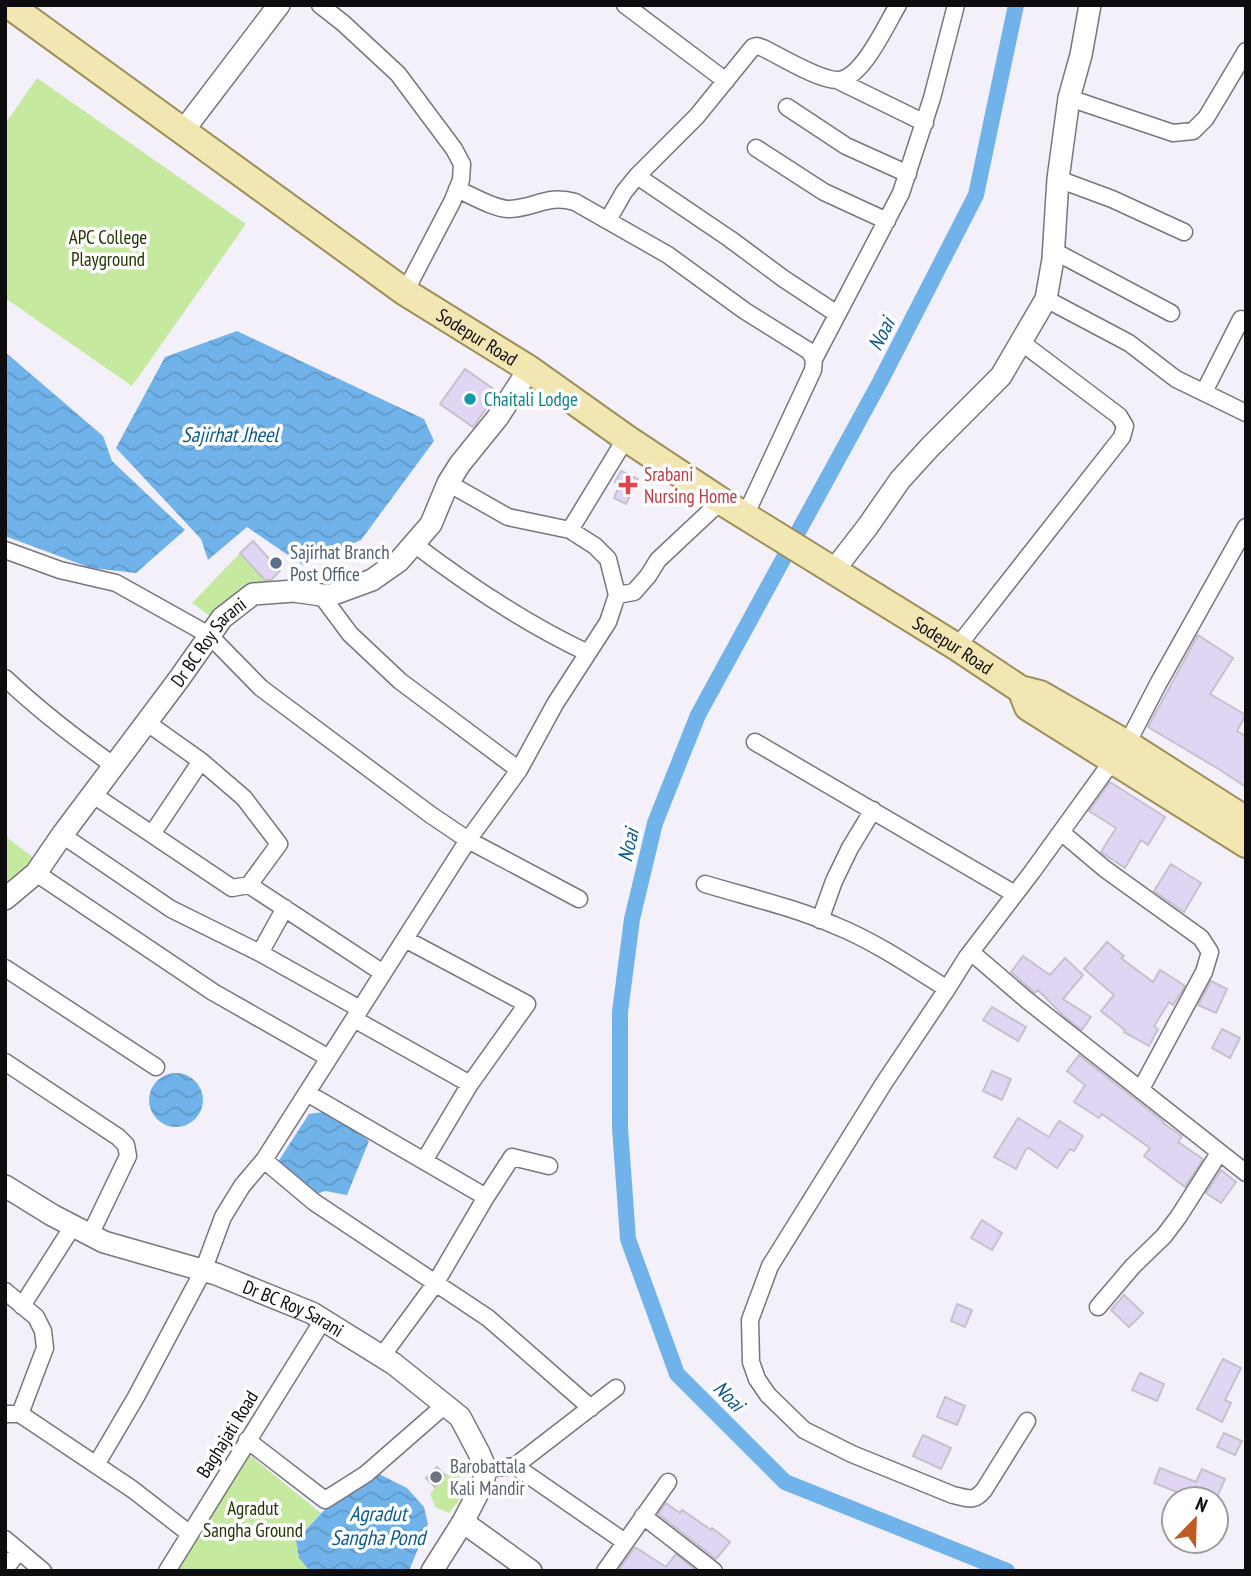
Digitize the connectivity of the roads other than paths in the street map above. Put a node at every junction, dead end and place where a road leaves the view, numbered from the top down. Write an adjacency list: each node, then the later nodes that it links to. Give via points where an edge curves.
1 (9, 5): 14 (main road, Sodepur Road)
2 (279, 5): 14 (street)
3 (320, 5): 19 (street, via 398,74 454,149 462,164)
4 (625, 5): 9 (street)
5 (898, 5): 10 (street, via 866,60 853,75)
6 (956, 5): 13 (street)
7 (1090, 5): 11 (street)
8 (1246, 51): 11 (street, via 1206,118 1193,131 1172,133)
9 (726, 81): 10 (street, via 757,46 822,78); 17 (street)
10 (839, 81): 13 (street)
11 (1069, 98): 18 (street)
12 (787, 107): 16 (street, via 846,146)
13 (925, 123): 16 (street)
14 (184, 131): 24 (main road, Sodepur Road)
15 (756, 148): 21 (street, via 824,192)
16 (908, 174): 21 (street)
17 (638, 176): 20 (street); 27 (street)
18 (1058, 179): 22 (street); 23 (street)
19 (457, 189): 20 (street, via 507,209 562,198); 24 (street)
20 (608, 220): 30 (street, via 668,255 809,351)
21 (887, 221): 27 (street)
22 (1184, 232)
23 (1054, 251): 25 (street); 26 (street)
24 (405, 292): 31 (main road, Sodepur Road)
25 (1046, 299): 29 (street); 32 (street, via 1129,343 1176,379)
26 (1171, 313)
27 (838, 314): 30 (street)
28 (1241, 319): 32 (street)
29 (1021, 342): 42 (street, via 1001,376 930,447 868,526); 46 (street, via 1119,416 1125,426 1122,437)
30 (814, 359): 37 (street)
31 (529, 369): 34 (main road, Sodepur Road); 35 (street, Dr BC Roy Sarani)
32 (1204, 393): 33 (street)
33 (1246, 413)
34 (626, 438): 36 (main road, Sodepur Road); 39 (street)
35 (448, 483): 39 (street, via 508,517); 40 (street, Dr BC Roy Sarani, via 431,524)
36 (721, 501): 37 (main road, Sodepur Road); 44 (street, via 658,560 634,592)
37 (754, 522): 42 (main road, Sodepur Road)
38 (1246, 527): 51 (street)
39 (570, 530): 44 (street, via 608,559)
40 (414, 544): 43 (street, Dr BC Roy Sarani, via 372,580); 47 (street, via 487,596)
41 (5, 550): 45 (street, via 116,583)
42 (827, 566): 46 (main road, Sodepur Road)
43 (321, 595): 45 (street, Dr BC Roy Sarani, via 294,591 253,594 222,618); 54 (street, via 350,634 400,681)
44 (617, 595): 47 (street, via 608,622)
45 (209, 635): 49 (street, Dr BC Roy Sarani); 61 (street, via 261,688)
46 (957, 647): 51 (main road, Sodepur Road, via 1020,689 1040,694)
47 (588, 653): 54 (street)
48 (5, 678): 53 (street)
49 (146, 722): 52 (street); 53 (street, Dr BC Roy Sarani)
50 (755, 742): 56 (street)
51 (1120, 752): 57 (main road, Sodepur Road); 58 (street); 62 (main road)
52 (201, 761): 59 (street); 65 (street, via 244,798 279,844)
53 (113, 765): 55 (street, Dr BC Roy Sarani)
54 (519, 770): 61 (street)
55 (92, 794): 59 (street); 60 (street, Dr BC Roy Sarani)
56 (873, 810): 66 (street); 70 (street, via 834,881)
57 (1246, 820)
58 (1061, 832): 66 (street); 82 (street, via 1201,937 1210,952 1204,972)
59 (152, 834): 65 (street, via 232,888)
60 (62, 835): 63 (street, Dr BC Roy Sarani); 73 (street, via 171,909)
61 (468, 840): 68 (street); 71 (street)
62 (1246, 844)
63 (36, 873): 67 (street, Dr BC Roy Sarani); 78 (street, via 213,992)
64 (705, 884): 70 (street)
65 (249, 885): 69 (street)
66 (1015, 894): 72 (street)
67 (5, 899)
68 (579, 899)
69 (285, 908): 73 (street); 75 (street)
70 (820, 920): 76 (street, via 867,941)
71 (405, 939): 75 (street); 81 (street, via 527,1004)
72 (971, 952): 76 (street); 82 (street)
73 (260, 953): 77 (street)
74 (5, 968): 80 (street)
75 (383, 973): 77 (street)
76 (947, 989): 103 (street, via 771,1265 750,1320 751,1362 768,1395 804,1430 852,1454 971,1499 984,1490)
77 (357, 1014): 78 (street); 81 (street)
78 (329, 1058): 83 (street)
79 (5, 1062): 91 (street, via 126,1145 128,1156)
80 (156, 1067)
81 (470, 1084): 86 (street)
82 (1141, 1089): 84 (street)
83 (307, 1093): 85 (street); 86 (street)
84 (1219, 1153): 88 (street); 96 (street, via 1164,1236)
85 (264, 1160): 92 (street, via 223,1217); 93 (street, via 314,1202)
86 (424, 1161): 90 (street)
87 (549, 1166): 90 (street, via 512,1157)
88 (1246, 1173)
89 (5, 1186): 91 (street, Dr BC Roy Sarani)
90 (486, 1196): 93 (street)
91 (81, 1231): 92 (street, Dr BC Roy Sarani); 95 (street)
92 (203, 1271): 97 (street, Dr BC Roy Sarani); 105 (street)
93 (435, 1284): 98 (street); 101 (street, via 488,1318)
94 (5, 1291): 95 (street)
95 (22, 1306): 102 (street, via 36,1318 45,1348)
96 (1098, 1307)
97 (323, 1320): 98 (street, Dr BC Roy Sarani); 104 (street, Baghajati Road)
98 (382, 1356): 100 (street, Dr BC Roy Sarani)
99 (616, 1388): 101 (street)
100 (445, 1405): 104 (street, via 366,1474 325,1500); 107 (street, Dr BC Roy Sarani, via 460,1417)
101 (591, 1408): 106 (street)
102 (13, 1414): 105 (street)
103 (1027, 1421)
104 (247, 1440): 111 (street, Baghajati Road)
105 (96, 1465): 111 (street)
106 (515, 1466): 107 (street); 113 (street)
107 (486, 1469): 110 (street)
108 (668, 1482): 109 (street)
109 (643, 1516): 113 (street); 116 (street)
110 (463, 1522): 119 (street); 120 (street)
111 (190, 1534): 118 (street, Baghajati Road)
112 (5, 1539): 114 (street)
113 (625, 1542): 121 (street)
114 (19, 1551): 115 (street); 117 (street)
115 (5, 1569)
116 (709, 1569)
117 (43, 1571)
118 (167, 1571)
119 (432, 1571)
120 (531, 1571)
121 (605, 1571)

